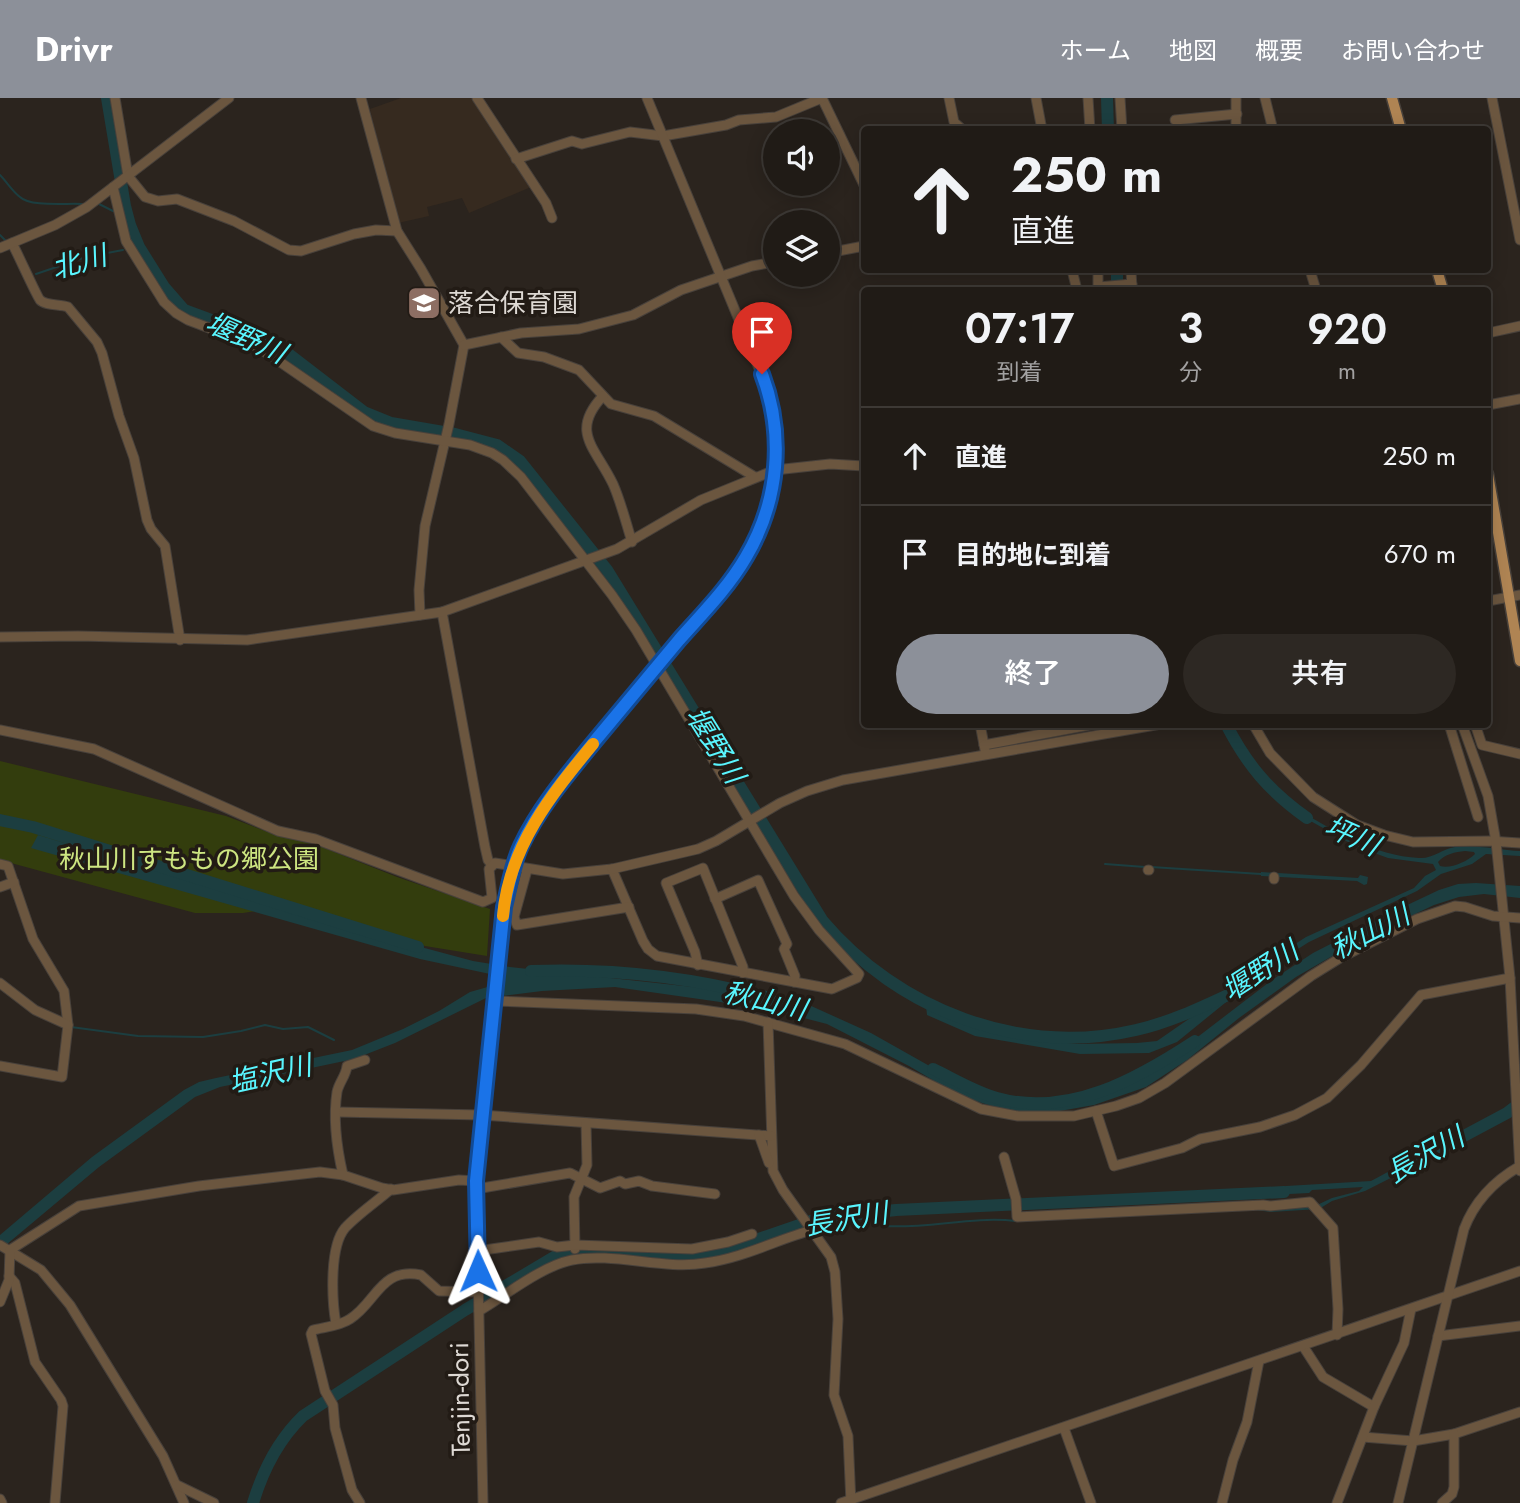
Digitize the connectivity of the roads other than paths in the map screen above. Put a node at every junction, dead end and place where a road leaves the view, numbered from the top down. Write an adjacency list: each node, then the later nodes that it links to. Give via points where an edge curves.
1 (115, 98): 26 (street)
2 (229, 98): 26 (street)
3 (361, 98): 31 (street)
4 (477, 98): 25 (street)
5 (647, 98): 24 (street, Tenjin-dori)
6 (822, 98): 24 (street, via 776,117); 27 (street)
7 (949, 98): 17 (street)
8 (1036, 98): 18 (street)
9 (1088, 98): 19 (street)
10 (1120, 98): 20 (street)
11 (1236, 98): 15 (street)
12 (1265, 98): 22 (street)
13 (1392, 98): 23 (main road)
14 (1492, 98): 29 (street)
15 (1237, 114): 16 (street); 21 (street)
16 (1175, 120)
17 (958, 126)
18 (1041, 126)
19 (1090, 126)
20 (1122, 126)
21 (1236, 126)
22 (1272, 126)
23 (1400, 126)
24 (663, 136): 25 (street, via 630,132 582,144 572,141); 38 (street, Tenjin-dori)
25 (516, 159): 30 (street)
26 (127, 177): 28 (street); 31 (street, via 145,197 177,199 234,221 289,250 302,251 376,230)
27 (861, 179)
28 (114, 186): 33 (street, via 55,225); 46 (street, via 126,241 164,302 176,313 270,355 373,426)
29 (1515, 191): 32 (street)
30 (552, 218)
31 (397, 231): 42 (street)
32 (1520, 240)
33 (12, 243): 35 (street); 58 (street, via 38,299 68,307 97,342 134,458 147,520 165,546)
34 (861, 247): 36 (street)
35 (0, 248)
36 (840, 251)
37 (763, 263): 38 (street)
38 (722, 277): 41 (street, via 681,290 633,315 579,329); 48 (street, Tenjin-dori, via 768,390 776,430)
39 (1520, 326): 40 (street)
40 (1491, 332)
41 (501, 337): 42 (street); 43 (street, via 518,353 579,370)
42 (464, 345): 46 (street)
43 (603, 396): 49 (street, via 619,408 654,416); 51 (street, via 589,414 587,440 613,484)
44 (1520, 399): 45 (street)
45 (1491, 404)
46 (446, 440): 52 (street, via 503,460); 56 (street, via 423,535)
47 (861, 466): 48 (street)
48 (775, 470): 49 (street); 60 (street, Tenjin-dori, via 766,513 746,558)
49 (755, 477): 51 (street, via 701,500)
50 (1491, 500): 53 (main road)
51 (632, 542): 52 (street)
52 (588, 560): 55 (street); 60 (street)
53 (1515, 596): 54 (street); 59 (main road)
54 (1491, 600)
55 (442, 612): 56 (street); 76 (street)
56 (420, 615): 58 (street, via 247,640)
57 (0, 637): 58 (street)
58 (180, 640)
59 (1520, 661)
60 (658, 666): 72 (street); 77 (street, Tenjin-dori, via 545,805)
61 (981, 728): 69 (street)
62 (1102, 728): 68 (street)
63 (1255, 728): 73 (street, via 1270,753 1313,797 1357,824 1413,842)
64 (1451, 728): 71 (street, via 1462,751)
65 (1463, 728): 73 (street, via 1488,796)
66 (1476, 728): 70 (street, via 1482,745)
67 (0, 730): 76 (street, via 93,749 278,831 315,839 483,902 492,898)
68 (1073, 730): 69 (street)
69 (985, 750): 72 (street, via 843,780 807,791)
70 (1520, 754)
71 (1478, 817)
72 (751, 820): 78 (street, via 698,849); 89 (street, via 794,896 859,974 832,989)
73 (1496, 842): 74 (street); 84 (street)
74 (1520, 843)
75 (0, 864): 80 (street, via 8,866)
76 (492, 865): 77 (street)
77 (513, 867): 79 (street); 91 (street, Tenjin-dori, via 504,907)
78 (612, 869): 79 (street, via 562,874); 83 (street)
79 (527, 870): 83 (street, via 514,917 517,925)
80 (14, 882): 81 (street); 93 (street, via 33,939 64,991)
81 (0, 887)
82 (715, 899): 86 (street, via 703,868 666,883); 87 (street); 89 (street, via 758,880 787,944 784,949)
83 (629, 907): 86 (street, via 648,949 657,956)
84 (1503, 914): 85 (street); 88 (street); 96 (street, via 1455,906 1417,919 1311,976 1165,1083 1139,1098)
85 (1520, 918)
86 (698, 965): 87 (street)
87 (743, 973): 89 (street)
88 (1510, 978): 96 (street, via 1421,995 1327,1098 1260,1127 1200,1139 1114,1166); 103 (street)
89 (794, 982)
90 (0, 983): 93 (street, via 35,1010)
91 (495, 1001): 92 (street, via 696,1009); 98 (street, Tenjin-dori)
92 (768, 1022): 96 (street, via 845,1044 981,1109 1018,1116 1074,1116); 101 (street)
93 (68, 1024): 95 (street, via 62,1077)
94 (365, 1060): 97 (street, via 346,1066 337,1090)
95 (0, 1066)
96 (1096, 1111)
97 (337, 1112): 98 (street); 105 (street)
98 (482, 1115): 99 (street); 107 (street, Tenjin-dori)
99 (586, 1123): 100 (street); 106 (street, via 587,1165)
100 (759, 1135): 101 (street); 104 (street)
101 (771, 1136): 104 (street)
102 (1004, 1157): 125 (street, via 1017,1217 1310,1202 1333,1228)
103 (1520, 1168): 119 (street, via 1492,1186 1469,1216)
104 (773, 1171): 110 (street)
105 (343, 1175): 108 (street); 113 (street, via 320,1171 89,1203)
106 (582, 1178): 107 (street, via 570,1173); 109 (street, via 600,1188 639,1181); 112 (street, via 574,1197)
107 (476, 1185): 108 (street, via 459,1181); 114 (street, Tenjin-dori)
108 (391, 1189): 123 (street, via 344,1229 338,1240 333,1297)
109 (715, 1194)
110 (812, 1229): 115 (street, via 705,1264); 136 (street, via 831,1257 835,1272 834,1395 846,1426)
111 (752, 1234): 112 (street, via 692,1249)
112 (575, 1245): 114 (street, via 539,1242); 115 (street)
113 (5, 1248): 117 (street); 135 (street, via 41,1270 70,1305)
114 (478, 1251): 118 (street, Tenjin-dori)
115 (575, 1259): 122 (street, via 548,1269)
116 (1520, 1271): 119 (street)
117 (9, 1276): 120 (street); 137 (street, via 15,1283 35,1362 63,1406)
118 (478, 1294): 122 (street, Tenjin-dori); 123 (street, via 439,1291 421,1275 399,1275 383,1284 351,1319)
119 (1448, 1297): 121 (street); 126 (street)
120 (0, 1302)
121 (1411, 1309): 125 (street); 129 (street, via 1404,1343)
122 (479, 1311): 141 (street, Tenjin-dori)
123 (336, 1324): 140 (street, via 311,1334 352,1490)
124 (1520, 1326): 126 (street)
125 (1336, 1335): 127 (street)
126 (1438, 1336): 134 (street)
127 (1303, 1346): 128 (street); 129 (street, via 1323,1377)
128 (1259, 1361): 131 (street); 144 (street, via 1247,1422)
129 (1374, 1407): 133 (street)
130 (1520, 1412): 132 (street)
131 (1064, 1428): 136 (street); 143 (street)
132 (1454, 1434): 134 (street); 147 (street, via 1454,1487)
133 (1363, 1437): 134 (street); 145 (street)
134 (1413, 1441): 146 (street)
135 (177, 1485): 138 (street); 139 (street)
136 (851, 1501): 142 (street)
137 (55, 1503)
138 (184, 1503)
139 (214, 1503)
140 (360, 1503)
141 (483, 1503)
142 (841, 1503)
143 (1091, 1503)
144 (1222, 1503)
145 (1337, 1503)
146 (1398, 1503)
147 (1442, 1503)

